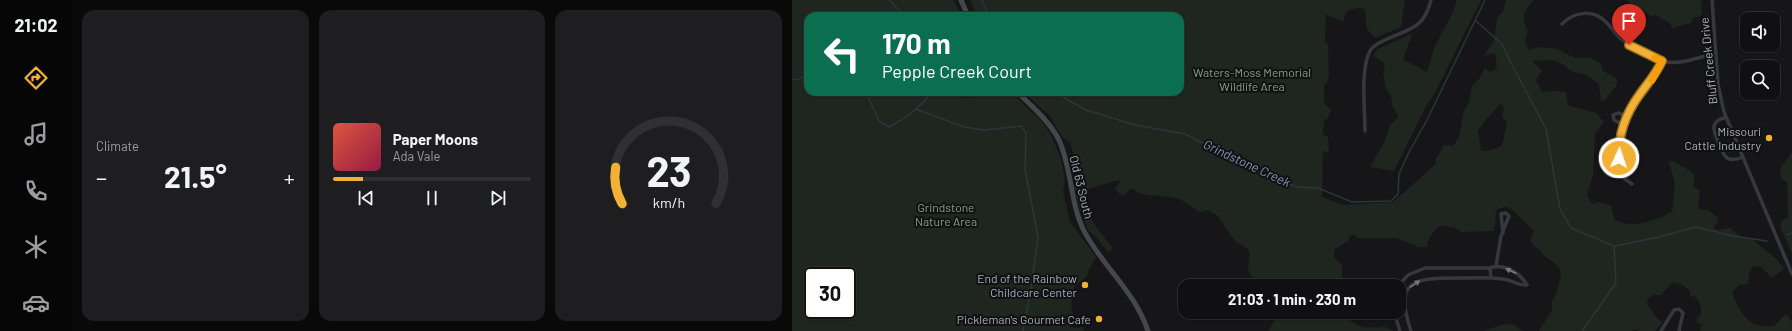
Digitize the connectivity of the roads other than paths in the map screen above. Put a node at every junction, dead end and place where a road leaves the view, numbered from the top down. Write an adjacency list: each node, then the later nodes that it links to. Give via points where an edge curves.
1 (961, 0): 4 (main road)
2 (1431, 0): 12 (street, via 1424,20 1379,43 1370,51 1365,67)
3 (1712, 0): 6 (street, Bluff Creek Drive)
4 (966, 12)
5 (1562, 24): 7 (street, via 1575,14 1596,15 1629,45)
6 (1716, 53): 7 (street, via 1674,62); 10 (street, Bluff Creek Drive, via 1720,96)
7 (1662, 61): 9 (street, via 1655,76)
8 (1021, 96): 22 (main road, Old 63 South, via 1053,130 1063,153 1076,212 1084,230 1132,297)
9 (1627, 116): 11 (street); 11 (street, via 1618,113 1613,115 1614,120)
10 (1726, 117): 13 (street, Bluff Creek Drive); 13 (street, via 1717,122 1714,127 1715,133 1726,157 1732,160)
11 (1624, 125): 14 (street, via 1619,140 1619,158 1624,180)
12 (1365, 131)
13 (1743, 157): 18 (street, Bluff Creek Drive)
14 (1632, 184)
15 (1503, 233): 15 (street, via 1509,216 1506,213 1500,217); 16 (street)
16 (1496, 266): 17 (street); 19 (street, one-way to 16, via 1507,279 1520,286 1527,285 1522,277 1513,271)
17 (1490, 268): 19 (street); 20 (street, via 1425,268)
18 (1792, 274)
19 (1491, 278): 24 (street, one-way to 19, via 1403,300 1411,285 1417,281 1432,278)
20 (1404, 279)
21 (1396, 319): 23 (street)
22 (1148, 331)
23 (1400, 331)
24 (1411, 331)
25 (1661, 331): 26 (street, via 1674,310 1679,309 1683,313)
26 (1679, 331)

